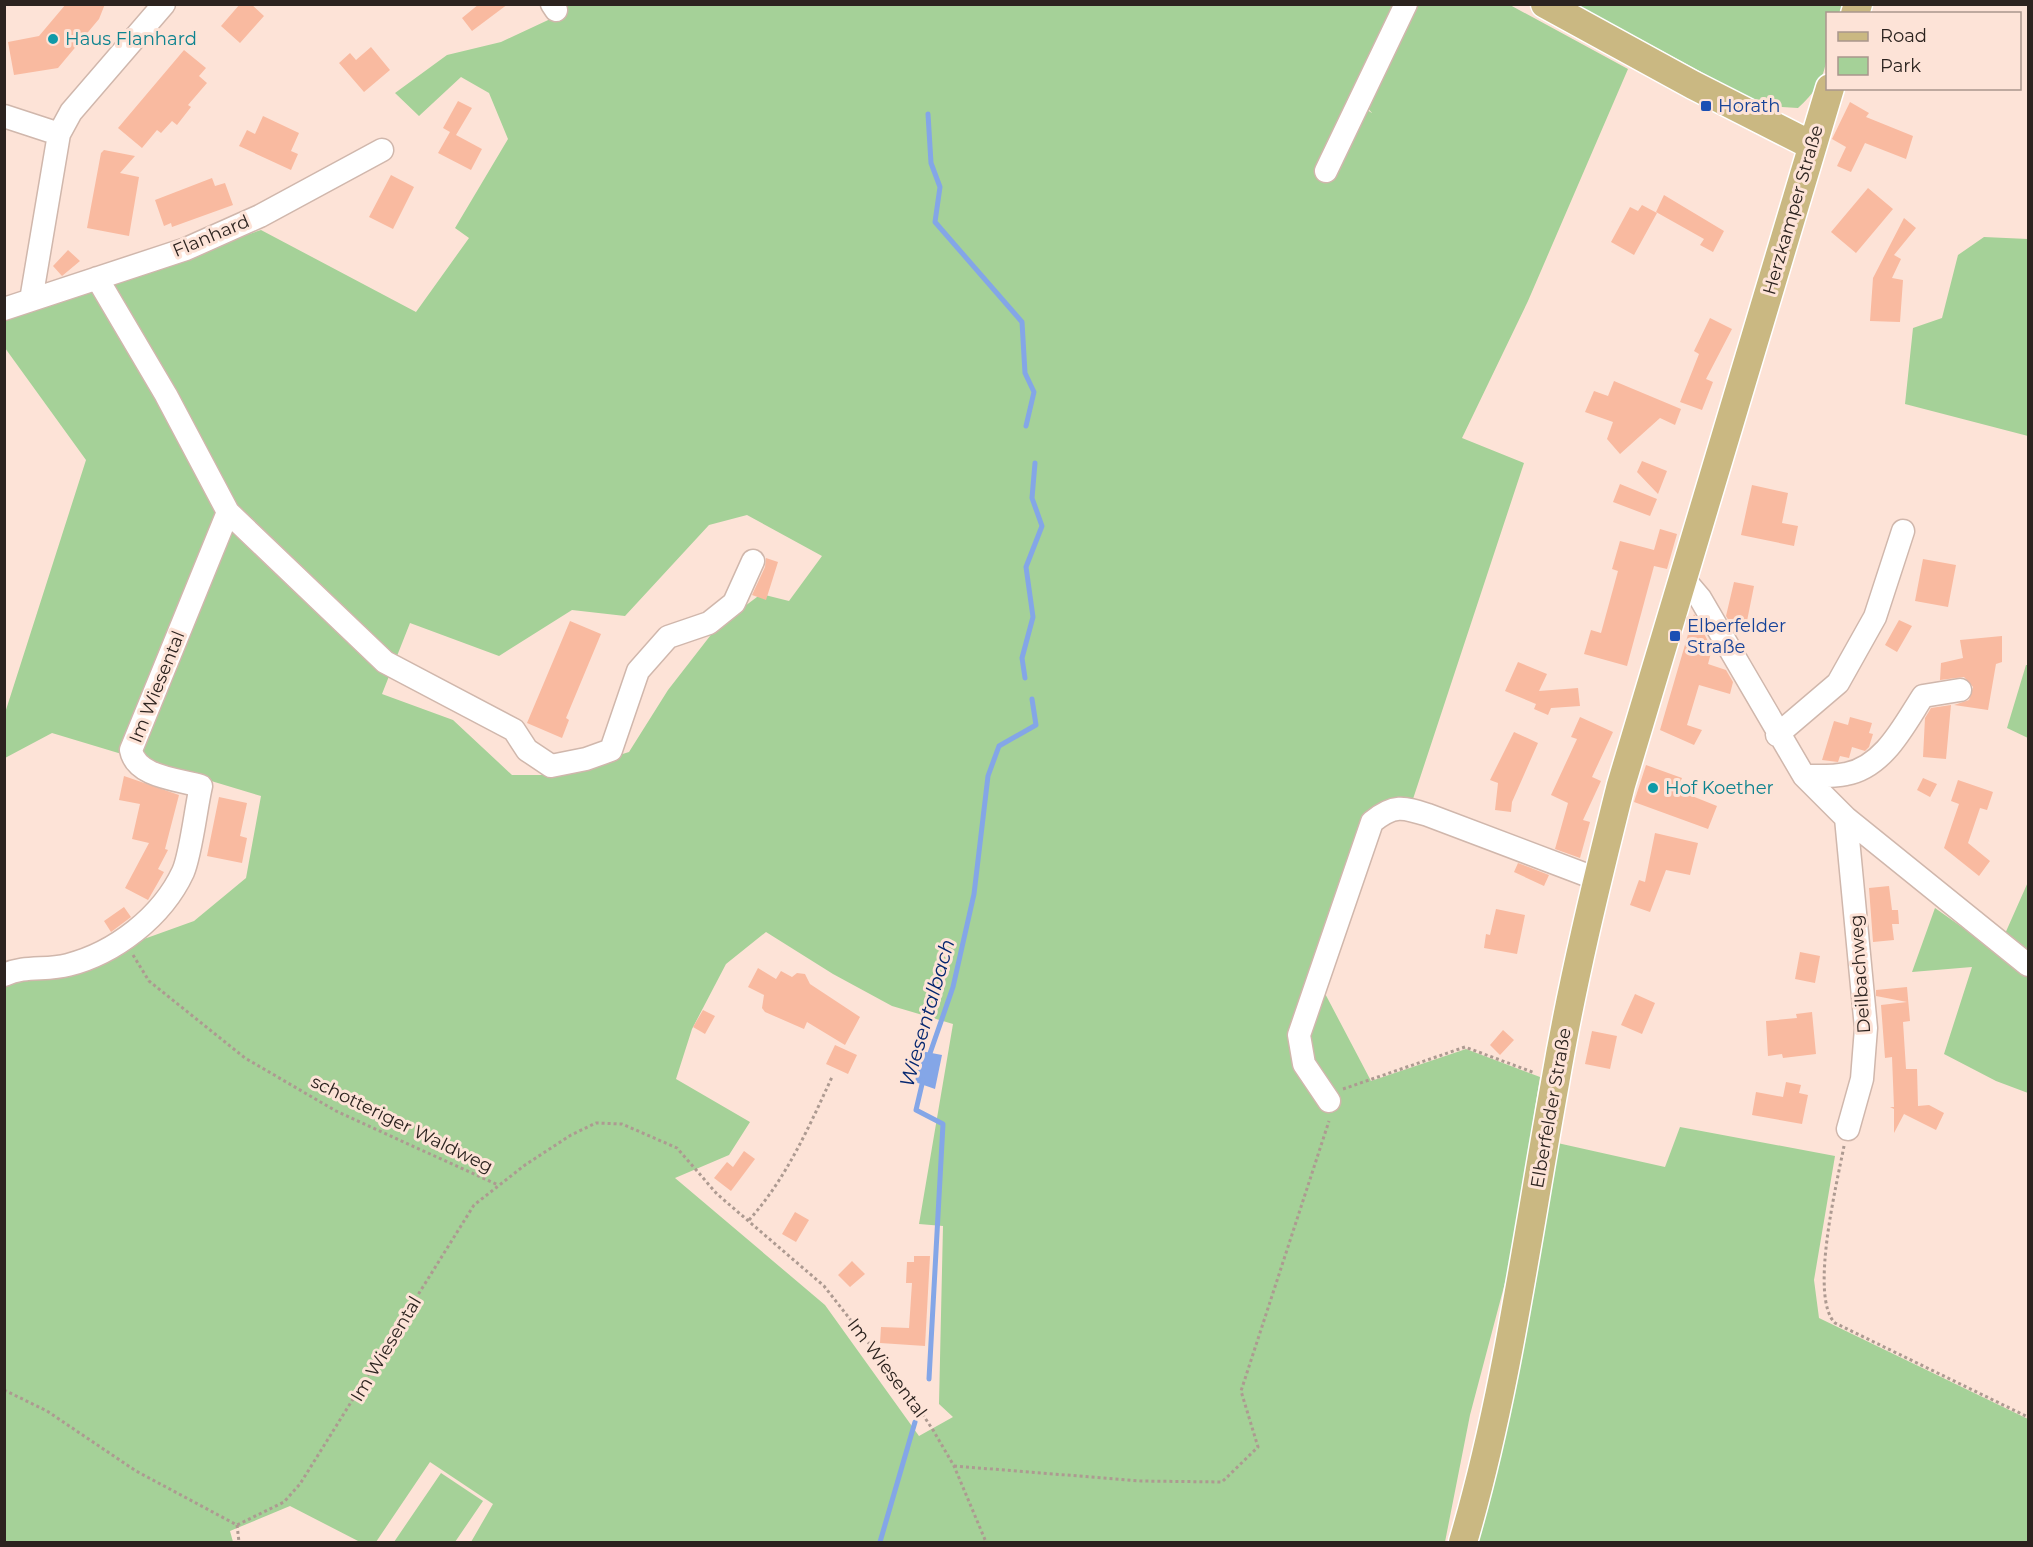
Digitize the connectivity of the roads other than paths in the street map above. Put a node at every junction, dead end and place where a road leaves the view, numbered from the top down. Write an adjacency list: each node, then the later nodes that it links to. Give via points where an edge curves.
1 (164, 4): 6 (street, via 71,112)
2 (1406, 4): 9 (street)
3 (1545, 4): 7 (main road)
4 (1829, 90): 7 (main road, Herzkamper Straße)
5 (4, 116): 6 (street)
6 (59, 134): 11 (street)
7 (1811, 145): 13 (main road, Herzkamper Straße)
8 (382, 150): 10 (street, Flanhard, via 218,235)
9 (1326, 171)
10 (97, 278): 11 (street, Flanhard); 14 (street, via 166,395)
11 (32, 300): 12 (street, Flanhard)
12 (4, 309)
13 (1758, 333): 17 (main road, Elberfelder Straße)
14 (228, 512): 16 (street, via 385,662 514,730 527,750 550,766 611,750 638,671 668,637 709,623 734,603); 24 (street, Im Wiesental, via 131,750 133,760 145,771 201,786 184,871 154,916 124,941 68,965 18,969)
15 (1903, 531): 19 (street, via 1875,617 1838,683)
16 (753, 561)
17 (1683, 578): 19 (street, via 1700,598); 22 (main road, Elberfelder Straße)
18 (1960, 690): 20 (street, via 1923,696 1890,745 1871,764 1847,774)
19 (1777, 735): 20 (street)
20 (1804, 776): 21 (street)
21 (1846, 818): 23 (street); 26 (street, Deilbachweg, via 1866,1028 1862,1079)
22 (1597, 879): 25 (street, via 1402,807 1384,812 1372,822 1299,1035 1304,1064); 27 (main road, Elberfelder Straße, via 1559,1057 1510,1335)
23 (2028, 965)
24 (4, 975)
25 (1333, 1102)
26 (1848, 1129)
27 (1463, 1542)

